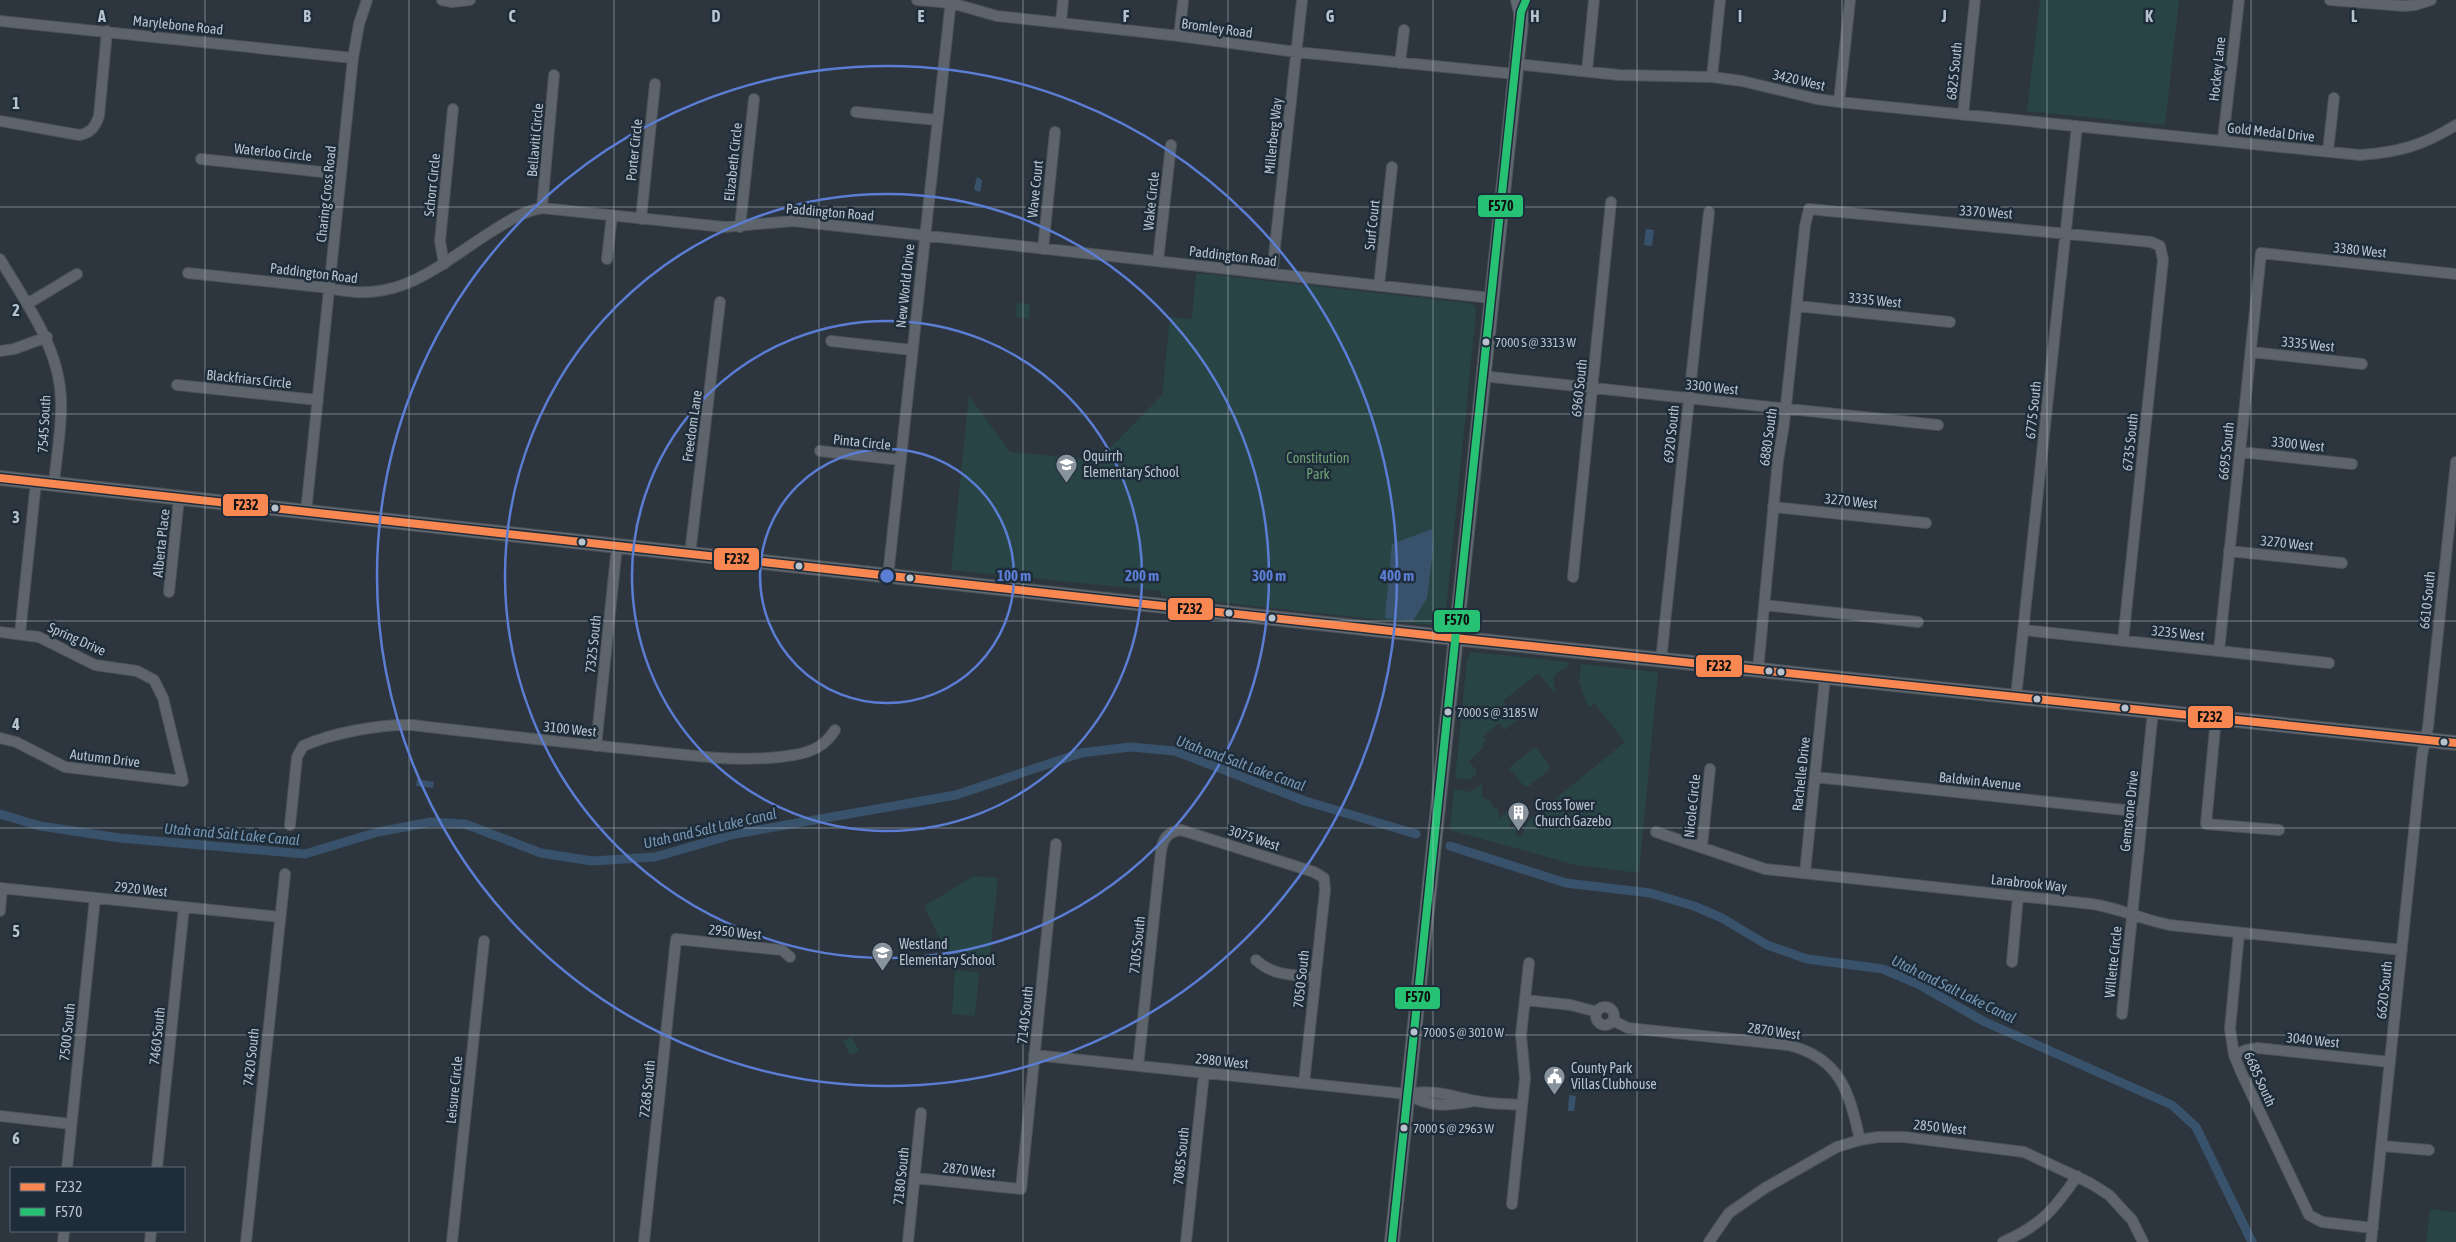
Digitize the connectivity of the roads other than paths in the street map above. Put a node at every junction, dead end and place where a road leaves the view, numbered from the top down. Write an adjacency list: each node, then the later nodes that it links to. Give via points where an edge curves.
1 (367, 0): 23 (street, Charing Cross Road)
2 (442, 0): 3 (street)
3 (470, 0)
4 (917, 0): 14 (street, Bromley Road)
5 (1063, 0): 18 (street)
6 (1302, 0): 22 (street, Millerberg Way)
7 (1594, 0): 26 (street)
8 (1720, 0): 28 (street)
9 (1850, 0): 32 (street)
10 (1975, 0): 35 (street, 6825 South)
11 (2239, 0): 41 (street, Hockey Lane)
12 (2330, 0): 13 (street, via 2403,6)
13 (2427, 1)
14 (951, 2): 18 (street, Bromley Road, via 997,16); 36 (street, New World Drive)
15 (1183, 2): 21 (street)
16 (1522, 4): 25 (street)
17 (0, 20): 20 (street, Marylebone Road)
18 (1061, 23): 21 (street, Bromley Road)
19 (1404, 30): 24 (street)
20 (108, 32): 23 (street, Marylebone Road); 37 (street, via 99,116 90,132 79,135)
21 (1179, 36): 22 (street, Bromley Road)
22 (1296, 52): 24 (street, Bromley Road); 65 (street, Millerberg Way)
23 (353, 58): 46 (street, Charing Cross Road)
24 (1400, 63): 25 (street, Bromley Road)
25 (1515, 69): 26 (street, 3420 West); 69 (street)
26 (1587, 72): 28 (street, 3420 West)
27 (554, 75): 48 (street, Bellaviti Circle)
28 (1712, 77): 32 (street, 3420 West)
29 (655, 84): 52 (street, Porter Circle)
30 (2334, 98): 43 (street)
31 (754, 99): 53 (street, Elizabeth Circle)
32 (1839, 102): 35 (street, 3420 West)
33 (453, 109): 62 (street, Schorr Circle, via 440,241)
34 (856, 112): 36 (street)
35 (1963, 115): 39 (street, 3420 West)
36 (937, 120): 55 (street, New World Drive)
37 (0, 121)
38 (2456, 125): 43 (street, Gold Medal Drive, via 2431,140 2390,153 2360,155)
39 (2077, 126): 41 (street, Gold Medal Drive); 54 (street, 6775 South)
40 (1054, 132): 57 (street, Wave Court)
41 (2223, 140): 43 (street, Gold Medal Drive)
42 (1170, 144): 61 (street, Wake Circle)
43 (2328, 151)
44 (201, 159): 46 (street, Waterloo Circle)
45 (1392, 167): 67 (street, Surf Court)
46 (341, 174): 68 (street, Charing Cross Road)
47 (1611, 202): 82 (street, 6960 South)
48 (542, 208): 51 (street, Paddington Road); 62 (street, Paddington Road, via 520,214)
49 (1810, 209): 54 (street, 3370 West); 72 (street, 6880 South, via 1805,226)
50 (1709, 212): 83 (street, 6920 South)
51 (612, 215): 52 (street, Paddington Road); 60 (street)
52 (640, 218): 53 (street, Paddington Road)
53 (740, 227): 55 (street, Paddington Road, via 793,221)
54 (2066, 233): 56 (street, 3370 West, via 2151,242); 108 (street, 6775 South)
55 (925, 235): 57 (street, Paddington Road); 76 (street, New World Drive)
56 (2160, 246): 112 (street, 6735 South, via 2163,260)
57 (1043, 249): 61 (street, Paddington Road)
58 (2261, 253): 66 (street, 3380 West); 78 (street, 6695 South)
59 (0, 259): 71 (street, 7545 South)
60 (607, 260)
61 (1158, 261): 65 (street, Paddington Road)
62 (444, 264): 68 (street, Paddington Road, via 395,289 362,292)
63 (188, 273): 68 (street, Paddington Road)
64 (77, 274): 71 (street)
65 (1272, 274): 67 (street, Paddington Road)
66 (2456, 274)
67 (1379, 286): 69 (street, Paddington Road)
68 (330, 288): 84 (street, Charing Cross Road)
69 (1491, 298): 80 (street)
70 (720, 302): 101 (street, Freedom Lane)
71 (27, 304): 74 (street, 7545 South)
72 (1797, 306): 73 (street, 3335 West); 85 (street, 6880 South)
73 (1950, 322)
74 (46, 337): 77 (street); 94 (street, 7545 South, via 59,379 62,407)
75 (831, 341): 76 (street)
76 (912, 350): 89 (street, New World Drive)
77 (0, 351)
78 (2251, 352): 79 (street, 3335 West); 88 (street, 6695 South)
79 (2362, 364)
80 (1482, 376): 82 (street, 3300 West); 111 (street)
81 (177, 385): 84 (street, Blackfriars Circle)
82 (1593, 388): 83 (street, 3300 West); 104 (street, 6960 South)
83 (1689, 398): 85 (street, 3300 West); 114 (street, 6920 South)
84 (318, 400): 97 (street, Charing Cross Road)
85 (1786, 409): 86 (street, 3300 West); 96 (street, 6880 South)
86 (1938, 425)
87 (820, 451): 89 (street, Pinta Circle)
88 (2240, 452): 91 (street, 3300 West); 100 (street, 6695 South)
89 (901, 460): 103 (street, New World Drive)
90 (2456, 462): 123 (street, 6610 South)
91 (2352, 464)
92 (0, 478): 93 (street)
93 (36, 482): 94 (street); 110 (street)
94 (54, 484): 95 (street)
95 (179, 498): 97 (street); 105 (street, Alberta Place)
96 (1773, 507): 98 (street, 3270 West); 106 (street, 6880 South)
97 (306, 512): 99 (street)
98 (1926, 523)
99 (617, 546): 101 (street); 125 (street, 7325 South)
100 (2230, 551): 102 (street, 3270 West); 113 (street, 6695 South)
101 (690, 554): 103 (street)
102 (2342, 563)
103 (888, 576): 111 (street)
104 (1573, 577)
105 (170, 592)
106 (1764, 606): 107 (street); 116 (street, 6880 South)
107 (1918, 622)
108 (2024, 630): 112 (street, 3235 West); 118 (street, 6775 South)
109 (0, 632): 110 (street, Spring Drive)
110 (20, 634): 128 (street, Spring Drive, via 49,640 95,665 137,671 154,680 164,698)
111 (1454, 638): 114 (street); 163 (street)
112 (2123, 641): 113 (street, 3235 West)
113 (2219, 651): 115 (street, 3235 West)
114 (1661, 660): 116 (street)
115 (2330, 663)
116 (1758, 670): 117 (street)
117 (1825, 677): 118 (street); 127 (street, Rachelle Drive)
118 (2016, 697): 119 (street)
119 (2153, 711): 120 (street); 129 (street, Gemstone Drive)
120 (2216, 718): 123 (street); 131 (street, via 2206,824)
121 (835, 730): 125 (street, 3100 West, via 819,748 768,758 710,757)
122 (0, 738): 128 (street, Autumn Drive, via 16,742 65,768)
123 (2425, 740): 124 (street); 149 (street, 6620 South)
124 (2456, 744)
125 (596, 746): 130 (street, 3100 West, via 393,724 309,743 299,751)
126 (1710, 769): 135 (street, Nicole Circle)
127 (1815, 777): 129 (street, Baldwin Avenue); 136 (street, Rachelle Drive)
128 (183, 781)
129 (2143, 812): 144 (street, Gemstone Drive)
130 (290, 825)
131 (2279, 830)
132 (1173, 831): 138 (street, 3075 West, via 1188,832); 160 (street, 7105 South, via 1163,842 1161,851)
133 (1656, 832): 135 (street, Larabrook Way)
134 (1056, 844): 157 (street, 7140 South)
135 (1702, 846): 136 (street, Larabrook Way, via 1751,865)
136 (1804, 873): 140 (street, Larabrook Way)
137 (285, 874): 145 (street, 7420 South)
138 (1324, 878): 154 (street, 7050 South)
139 (1, 888): 141 (street, 2920 West); 143 (street)
140 (2018, 896): 144 (street, Larabrook Way, via 2098,905); 152 (street)
141 (95, 898): 142 (street, 2920 West); 167 (street, 7500 South)
142 (184, 908): 145 (street, 2920 West); 172 (street, 7460 South)
143 (0, 911)
144 (2132, 914): 146 (street, Larabrook Way, via 2170,926); 156 (street, Willette Circle)
145 (280, 917): 178 (street, 7420 South)
146 (2239, 933): 149 (street, Larabrook Way); 158 (street, 6685 South, via 2230,1029)
147 (676, 940): 150 (street, 2950 West, via 782,950); 180 (street, 7268 South)
148 (484, 941): 179 (street, Leisure Circle)
149 (2402, 950): 159 (street, 6620 South)
150 (790, 957)
151 (1256, 960): 154 (street, via 1265,969 1277,973)
152 (2012, 962)
153 (1529, 963): 155 (street)
154 (1315, 977): 162 (street, 7050 South)
155 (1525, 1000): 164 (street, via 1521,1035 1525,1078); 168 (street, 2870 West, via 1571,1005 1597,1012 1608,1008 1614,1014 1614,1020 1628,1028 1788,1045 1810,1052 1836,1072 1844,1083)
156 (2122, 1014)
157 (1034, 1055): 160 (street, 2980 West); 175 (street, 7140 South)
158 (2234, 1055): 159 (street, 3040 West, via 2258,1048); 177 (street, 6685 South, via 2305,1210 2317,1221)
159 (2390, 1062): 169 (street, 6620 South)
160 (1138, 1066): 161 (street, 2980 West)
161 (1204, 1073): 162 (street, 2980 West); 182 (street, 7085 South)
162 (1304, 1083): 163 (street, 2980 West)
163 (1407, 1094): 164 (street, 2980 West, via 1423,1104 1450,1106 1475,1101); 183 (street)
164 (1522, 1106): 176 (street)
165 (921, 1114): 174 (street, 7180 South)
166 (0, 1116): 167 (street)
167 (71, 1124): 171 (street, 7500 South)
168 (1860, 1140): 173 (street, 2850 West, via 1904,1138 2006,1148 2024,1152); 184 (street, 2850 West, via 1815,1158 1741,1204 1724,1219)
169 (2382, 1146): 170 (street); 177 (street, 6620 South)
170 (2429, 1150)
171 (66, 1167)
172 (157, 1167)
173 (2077, 1176): 185 (street, via 2046,1218 2028,1231); 186 (street, 2850 West, via 2109,1195 2132,1220)
174 (915, 1178): 175 (street, 2870 West); 181 (street, 7180 South)
175 (1021, 1189)
176 (1512, 1204)
177 (2373, 1228): 187 (street, 6620 South)
178 (246, 1242)
179 (452, 1242)
180 (644, 1242)
181 (908, 1242)
182 (1186, 1242)
183 (1392, 1242)
184 (1709, 1242)
185 (2003, 1242)
186 (2143, 1242)
187 (2371, 1242)

